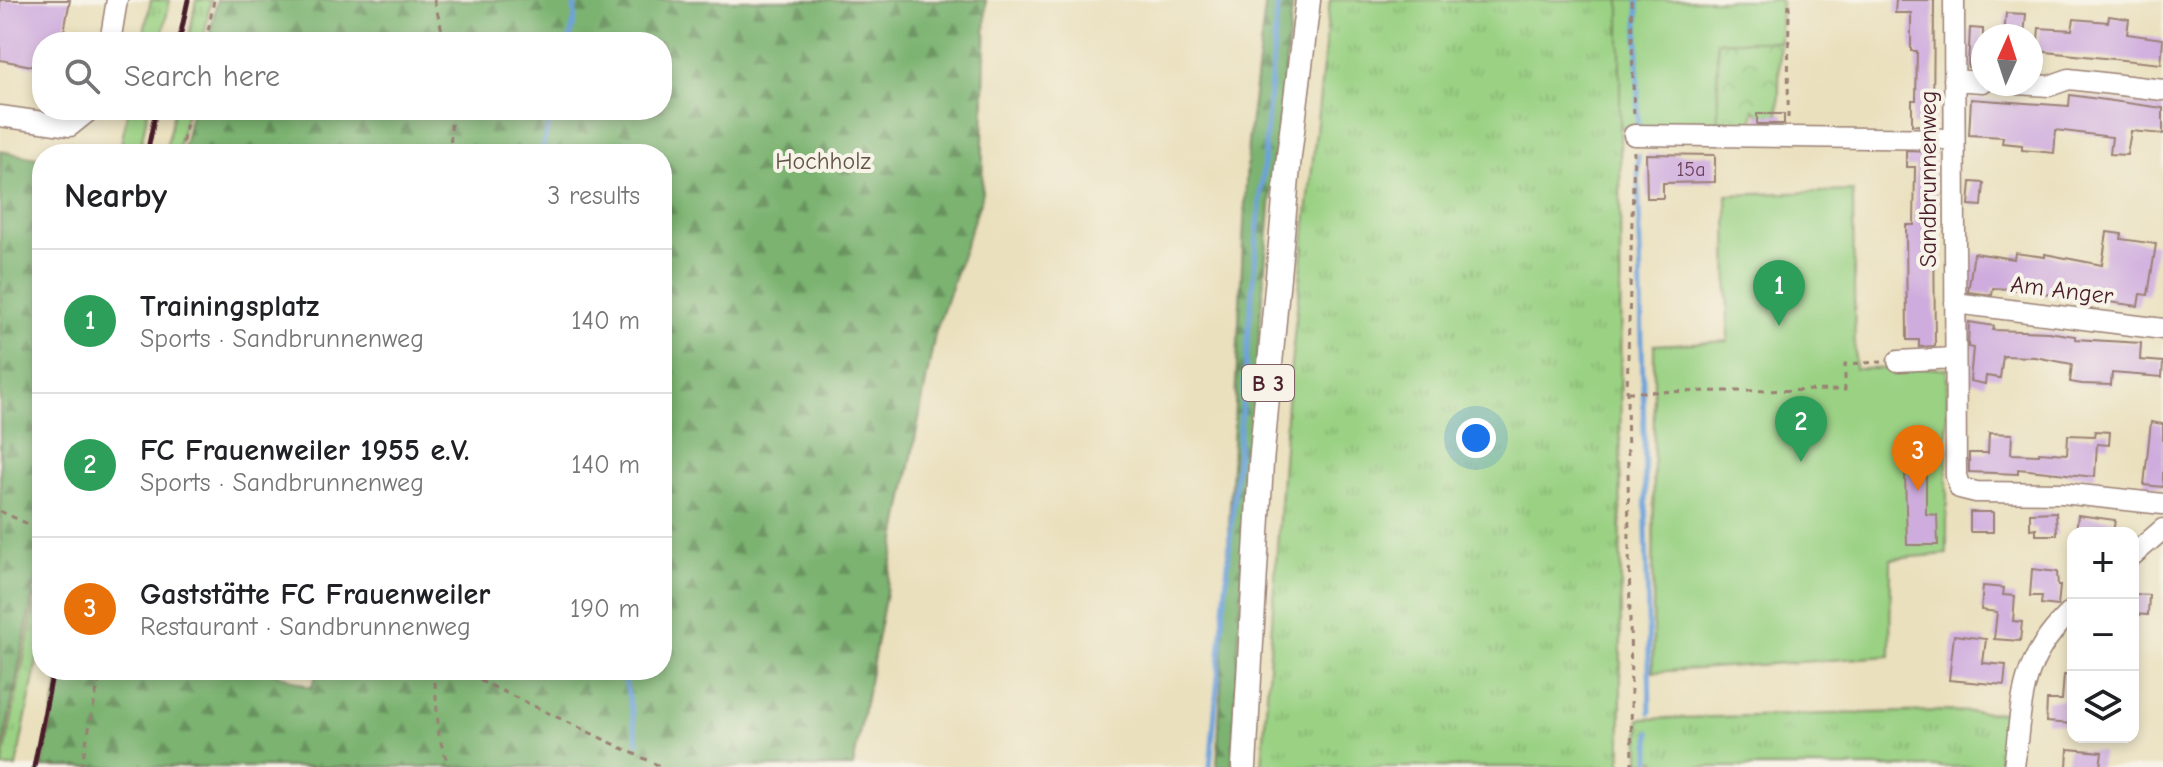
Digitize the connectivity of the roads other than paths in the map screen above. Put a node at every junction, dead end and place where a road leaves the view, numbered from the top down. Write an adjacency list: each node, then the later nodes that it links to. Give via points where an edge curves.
1 (117, 0): 4 (street)
2 (1308, 0): 21 (main road, B 3, via 1263,448)
3 (1954, 0): 5 (street, Sandbrunnenweg)
4 (112, 32)
5 (1954, 80): 6 (street); 12 (street, Sandbrunnenweg)
6 (1971, 81)
7 (2043, 86): 8 (street, via 2069,79)
8 (2163, 90)
9 (0, 116): 10 (street, via 70,126)
10 (78, 120)
11 (1634, 135): 12 (street)
12 (1953, 139): 13 (street, Sandbrunnenweg)
13 (1955, 303): 14 (street, Am Anger); 15 (street, Sandbrunnenweg)
14 (2163, 329)
15 (1955, 358): 16 (street); 17 (street, Sandbrunnenweg, via 1960,488)
16 (1898, 361)
17 (2163, 504)
18 (2163, 529): 19 (street)
19 (2139, 550)
20 (2067, 617): 22 (street, via 2042,645 2026,677)
21 (1244, 767)
22 (2014, 767)

